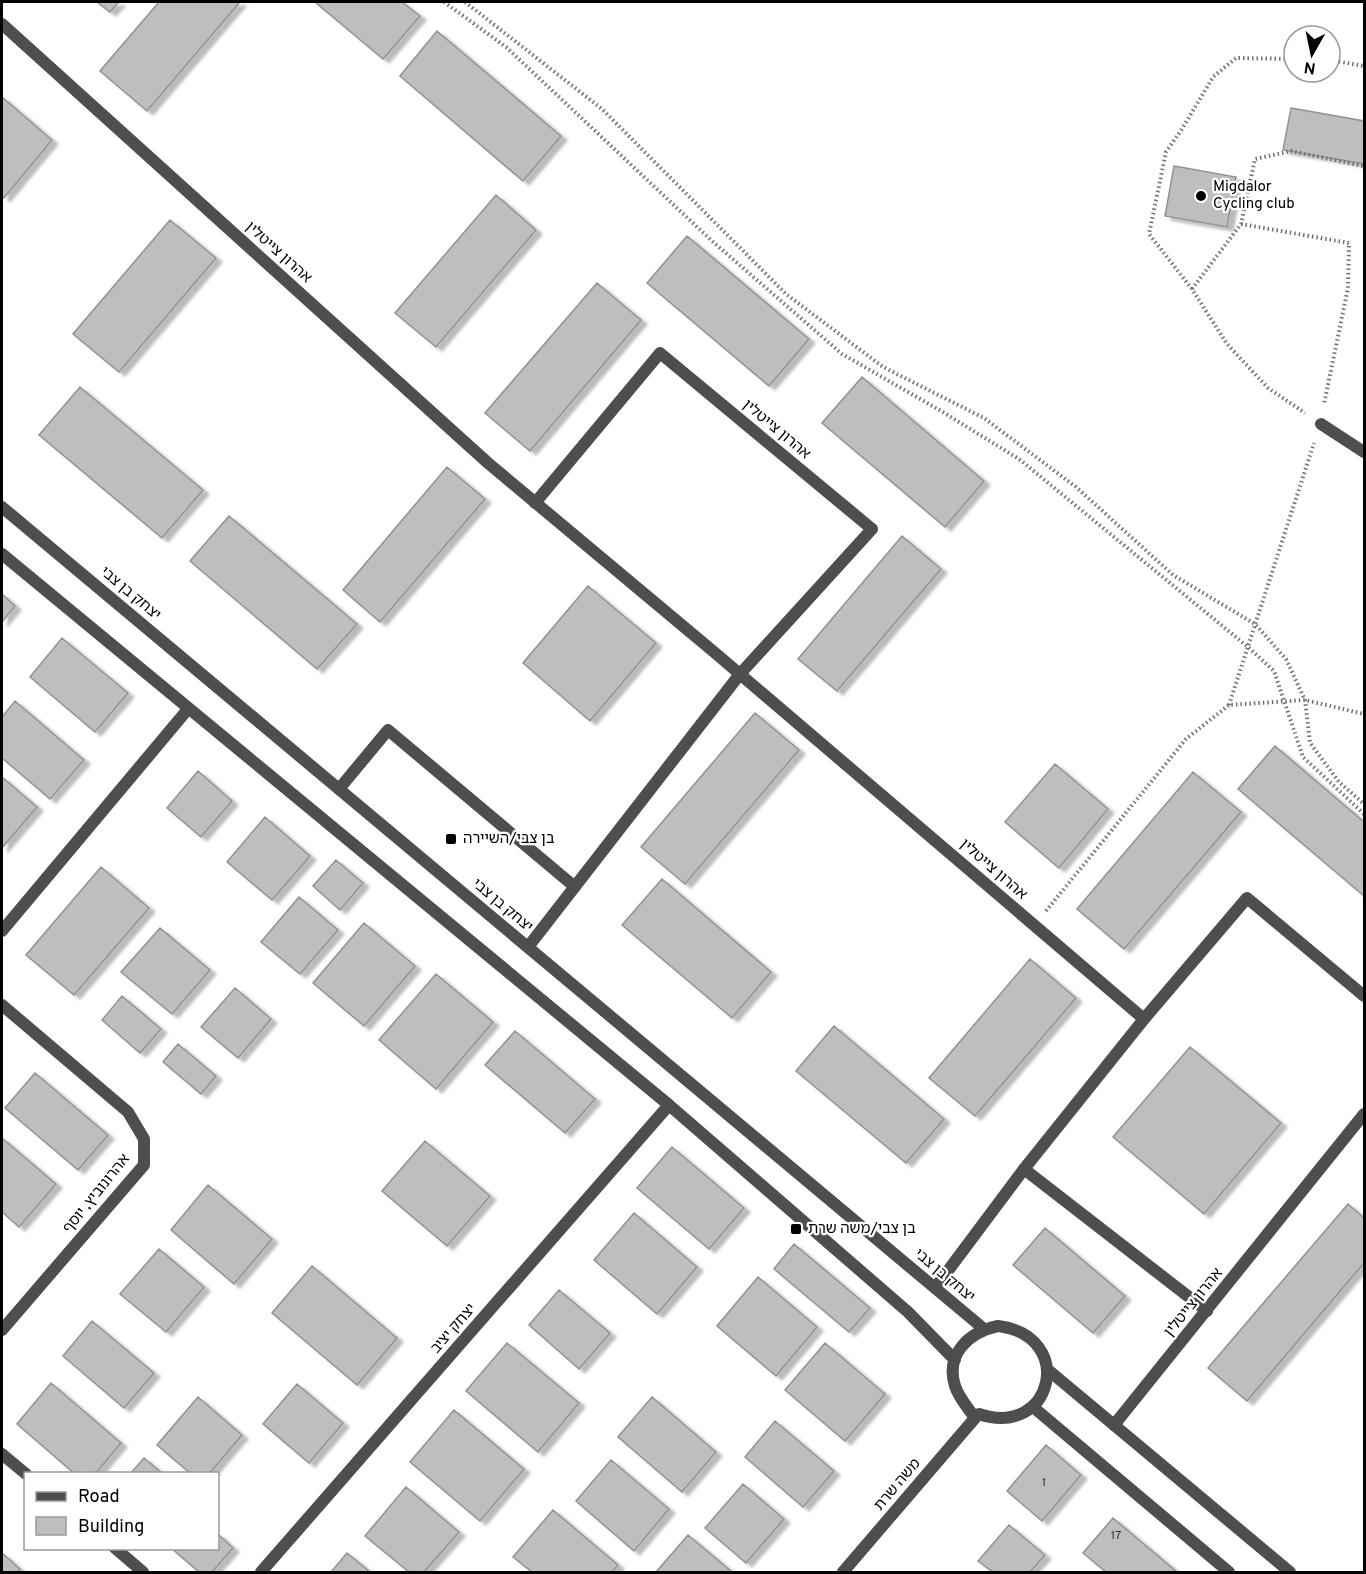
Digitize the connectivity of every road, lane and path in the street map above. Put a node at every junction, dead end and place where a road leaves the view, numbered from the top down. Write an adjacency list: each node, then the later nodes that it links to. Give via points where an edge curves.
1 (444, 2): 16 (path, via 506,47 712,240 842,354 1019,459)
2 (465, 2): 15 (path, via 602,109 786,294 883,367 984,418 1076,487 1173,576)
3 (2, 24): 12 (street, אהרון צייטלין)
4 (1282, 58): 9 (path, via 1236,58 1213,77 1166,152 1149,234)
5 (1342, 62): 6 (path)
6 (1365, 66)
7 (1365, 166): 8 (path, via 1291,152 1255,159)
8 (1241, 224): 9 (path); 10 (path, via 1349,243 1348,288)
9 (1192, 289): 10 (path, via 1227,344 1268,388)
10 (1321, 424): 11 (street); 15 (path)
11 (1365, 452)
12 (535, 503): 17 (street, אהרון צייטלין); 17 (street, אהרון צייטלין, via 660,353 872,529)
13 (2, 507): 23 (street, יצחק בן צבי)
14 (2, 554): 21 (street)
15 (1255, 624): 16 (path); 18 (path, via 1286,659)
16 (1248, 647): 19 (path, via 1274,672); 20 (path)
17 (740, 674): 26 (street, אהרון צייטלין); 27 (street, אהרון צייטלין)
18 (1305, 700): 19 (path); 22 (path); 24 (path, via 1310,743 1339,782)
19 (1286, 701): 20 (path); 25 (path, via 1303,756)
20 (1229, 705): 27 (path, via 1186,740)
21 (188, 709): 28 (street); 33 (street)
22 (1365, 714)
23 (339, 789): 26 (street, via 388,730); 29 (street, יצחק בן צבי)
24 (1365, 804)
25 (1365, 814)
26 (575, 887): 29 (street, אהרון צייטלין)
27 (1034, 925): 32 (street, אהרון צייטלין)
28 (2, 931)
29 (528, 947): 36 (street, יצחק בן צבי)
30 (1365, 996): 32 (street, via 1247,898)
31 (2, 1005): 39 (street, אהרונוביץ, יוסף, via 128,1112 144,1139 144,1165)
32 (1144, 1019): 35 (street)
33 (669, 1105): 40 (street, via 908,1312); 49 (street, יצחק יציב)
34 (1365, 1114): 37 (street, אהרון צייטלין)
35 (1024, 1169): 36 (street); 37 (street)
36 (935, 1288): 38 (street, יצחק בן צבי)
37 (1207, 1311): 44 (street, אהרון צייטלין)
38 (984, 1329): 40 (street, via 971,1336); 41 (street, via 998,1326 1026,1333 1044,1355)
39 (2, 1330)
40 (955, 1360): 43 (street, via 955,1384)
41 (1047, 1369): 42 (street, via 1046,1383); 44 (street)
42 (1033, 1407): 43 (street, via 1006,1419 979,1414); 51 (street)
43 (975, 1418): 50 (street, משה שרת)
44 (1114, 1425): 52 (street)
45 (2, 1454): 46 (street)
46 (24, 1472)
47 (117, 1550): 48 (street)
48 (143, 1572)
49 (261, 1572)
50 (843, 1572)
51 (1229, 1572)
52 (1290, 1572)

